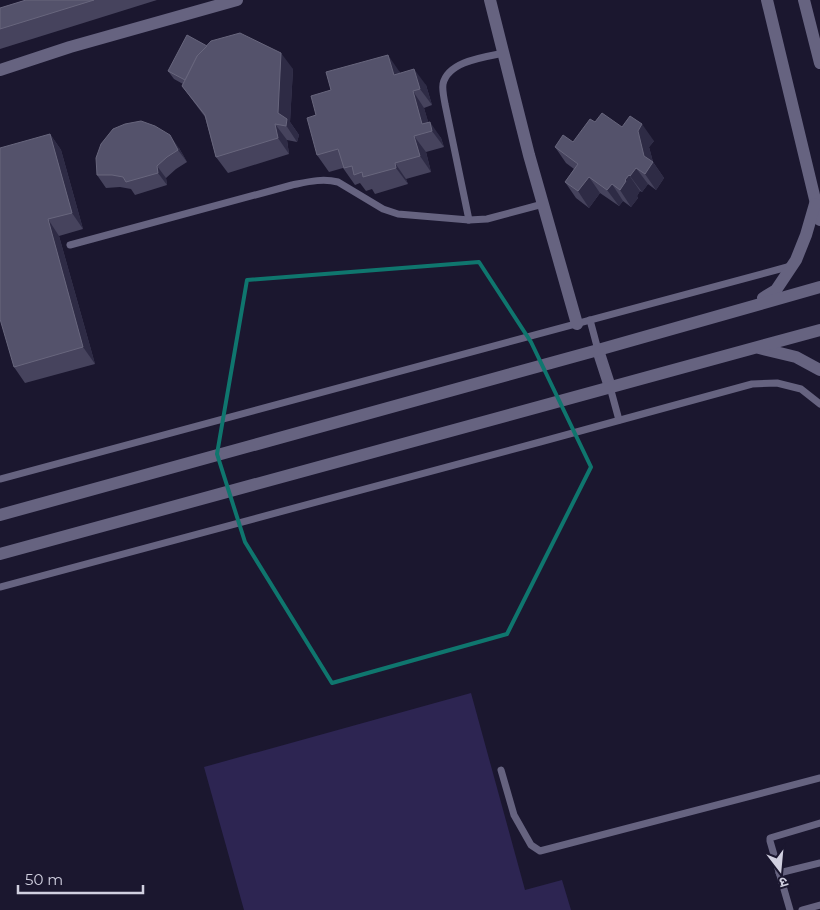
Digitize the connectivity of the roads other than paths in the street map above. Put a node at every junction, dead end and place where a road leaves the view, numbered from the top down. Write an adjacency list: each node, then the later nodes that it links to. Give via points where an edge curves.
1 (237, 0): 7 (main road, via 70,46)
2 (490, 0): 5 (main road)
3 (767, 0): 8 (main road)
4 (804, 0): 6 (main road)
5 (504, 53): 9 (main road); 10 (lane, via 454,68 443,86)
6 (820, 63)
7 (0, 70)
8 (815, 203): 11 (main road); 13 (main road, via 806,235)
9 (543, 204): 10 (lane, via 488,219); 17 (main road)
10 (469, 220): 12 (lane, via 398,214 383,209 338,182 314,180)
11 (820, 220)
12 (70, 245)
13 (792, 266): 15 (main road, via 776,290); 16 (lane)
14 (820, 286): 15 (main road)
15 (753, 305): 20 (main road)
16 (590, 320): 17 (lane); 20 (lane)
17 (577, 324): 25 (lane)
18 (820, 330): 19 (main road)
19 (756, 348): 21 (main road, via 796,357); 22 (main road)
20 (598, 350): 22 (main road); 26 (main road)
21 (820, 370)
22 (610, 387): 24 (lane); 27 (main road)
23 (820, 404): 24 (lane, via 801,389 777,383 752,384)
24 (619, 420): 28 (lane)
25 (0, 479)
26 (0, 515)
27 (0, 554)
28 (0, 587)
29 (501, 770): 30 (lane, via 514,815 531,845 540,852)
30 (820, 778)
31 (820, 823): 33 (lane, via 770,838)
32 (820, 863): 33 (lane)
33 (779, 873): 35 (lane)
34 (820, 905): 36 (lane)
35 (790, 910)
36 (802, 910)

